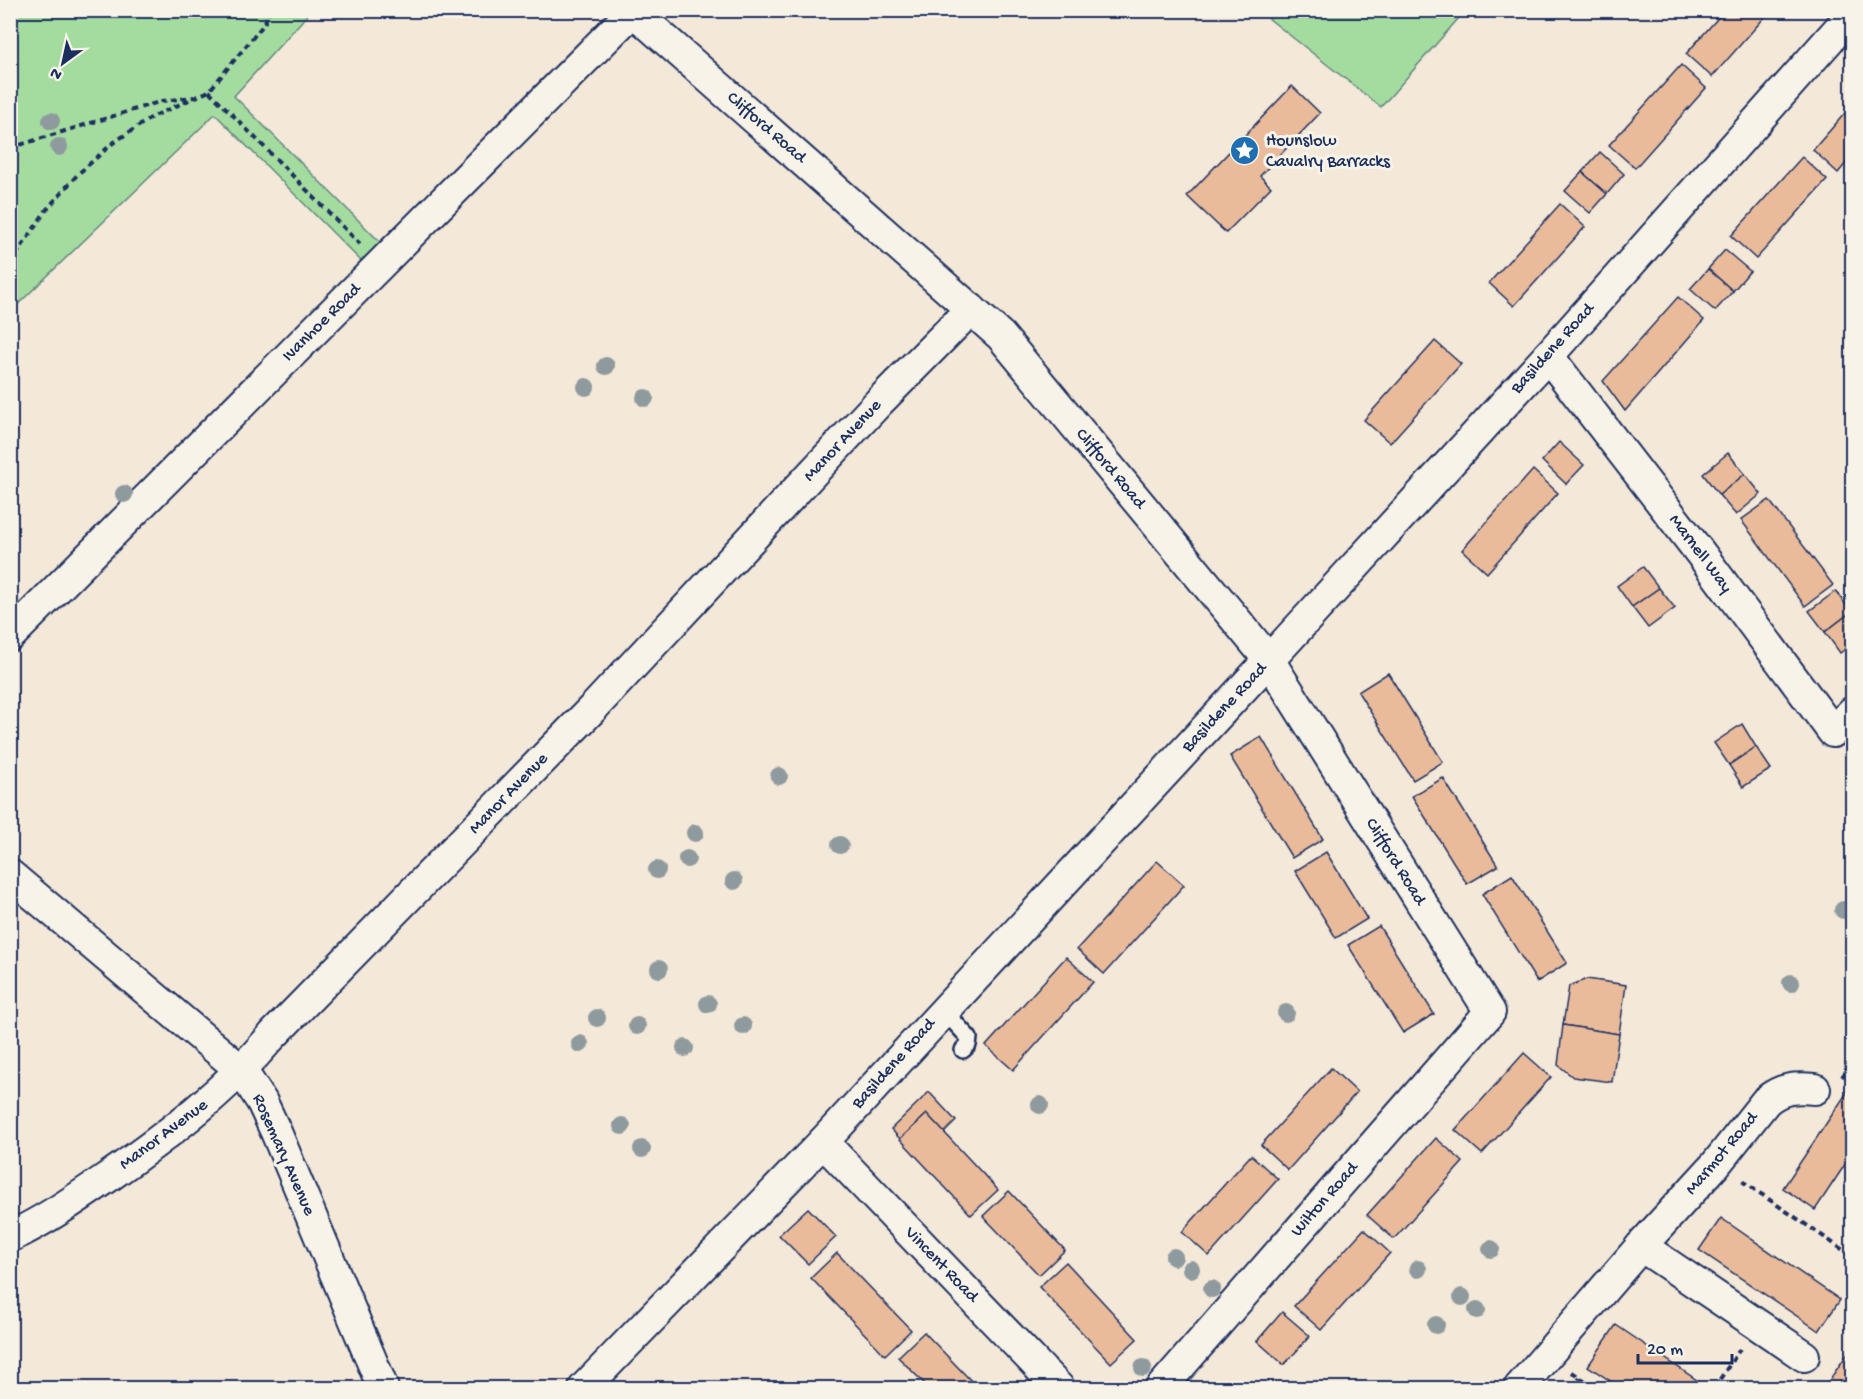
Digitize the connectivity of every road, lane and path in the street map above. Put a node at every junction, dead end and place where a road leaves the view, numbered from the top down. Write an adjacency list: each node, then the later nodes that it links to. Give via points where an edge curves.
1 (270, 10): 4 (path, via 264,24)
2 (633, 11): 8 (street, Ivanhoe Road); 9 (street, Clifford Road)
3 (1852, 14): 10 (street, Basildene Road)
4 (208, 91): 5 (path); 8 (path)
5 (198, 97): 6 (path, via 162,101); 7 (path, via 152,117 78,174 47,209)
6 (10, 148)
7 (10, 264)
8 (381, 264): 11 (street, Ivanhoe Road)
9 (971, 309): 12 (street, Clifford Road, via 1001,336); 18 (street, Manor Avenue)
10 (1548, 357): 12 (street, Basildene Road); 13 (street, Marnell Way, via 1833,732)
11 (10, 636)
12 (1269, 660): 15 (street, Basildene Road); 16 (street, Clifford Road)
13 (1852, 712)
14 (10, 875): 18 (street, Rosemary Avenue)
15 (943, 1010): 17 (lane, via 969,1038); 20 (street, Basildene Road)
16 (1490, 1012): 31 (street, Wilton Road)
17 (963, 1050)
18 (242, 1071): 22 (street, Manor Avenue, via 141,1154 35,1225); 28 (street, Rosemary Avenue, via 276,1132)
19 (1815, 1089): 21 (street, Marmot Road, via 1799,1087 1776,1092)
20 (823, 1142): 29 (street, Basildene Road); 30 (street, Vincent Road)
21 (1716, 1164): 23 (street, Marmot Road); 24 (path)
22 (10, 1237)
23 (1641, 1246): 25 (street); 32 (street, Marmot Road)
24 (1852, 1256)
25 (1756, 1324): 26 (street); 34 (path)
26 (1804, 1356)
27 (1580, 1377): 33 (path)
28 (383, 1389)
29 (584, 1389)
30 (1059, 1389)
31 (1161, 1389)
32 (1518, 1389)
33 (1572, 1389)
34 (1714, 1389)

